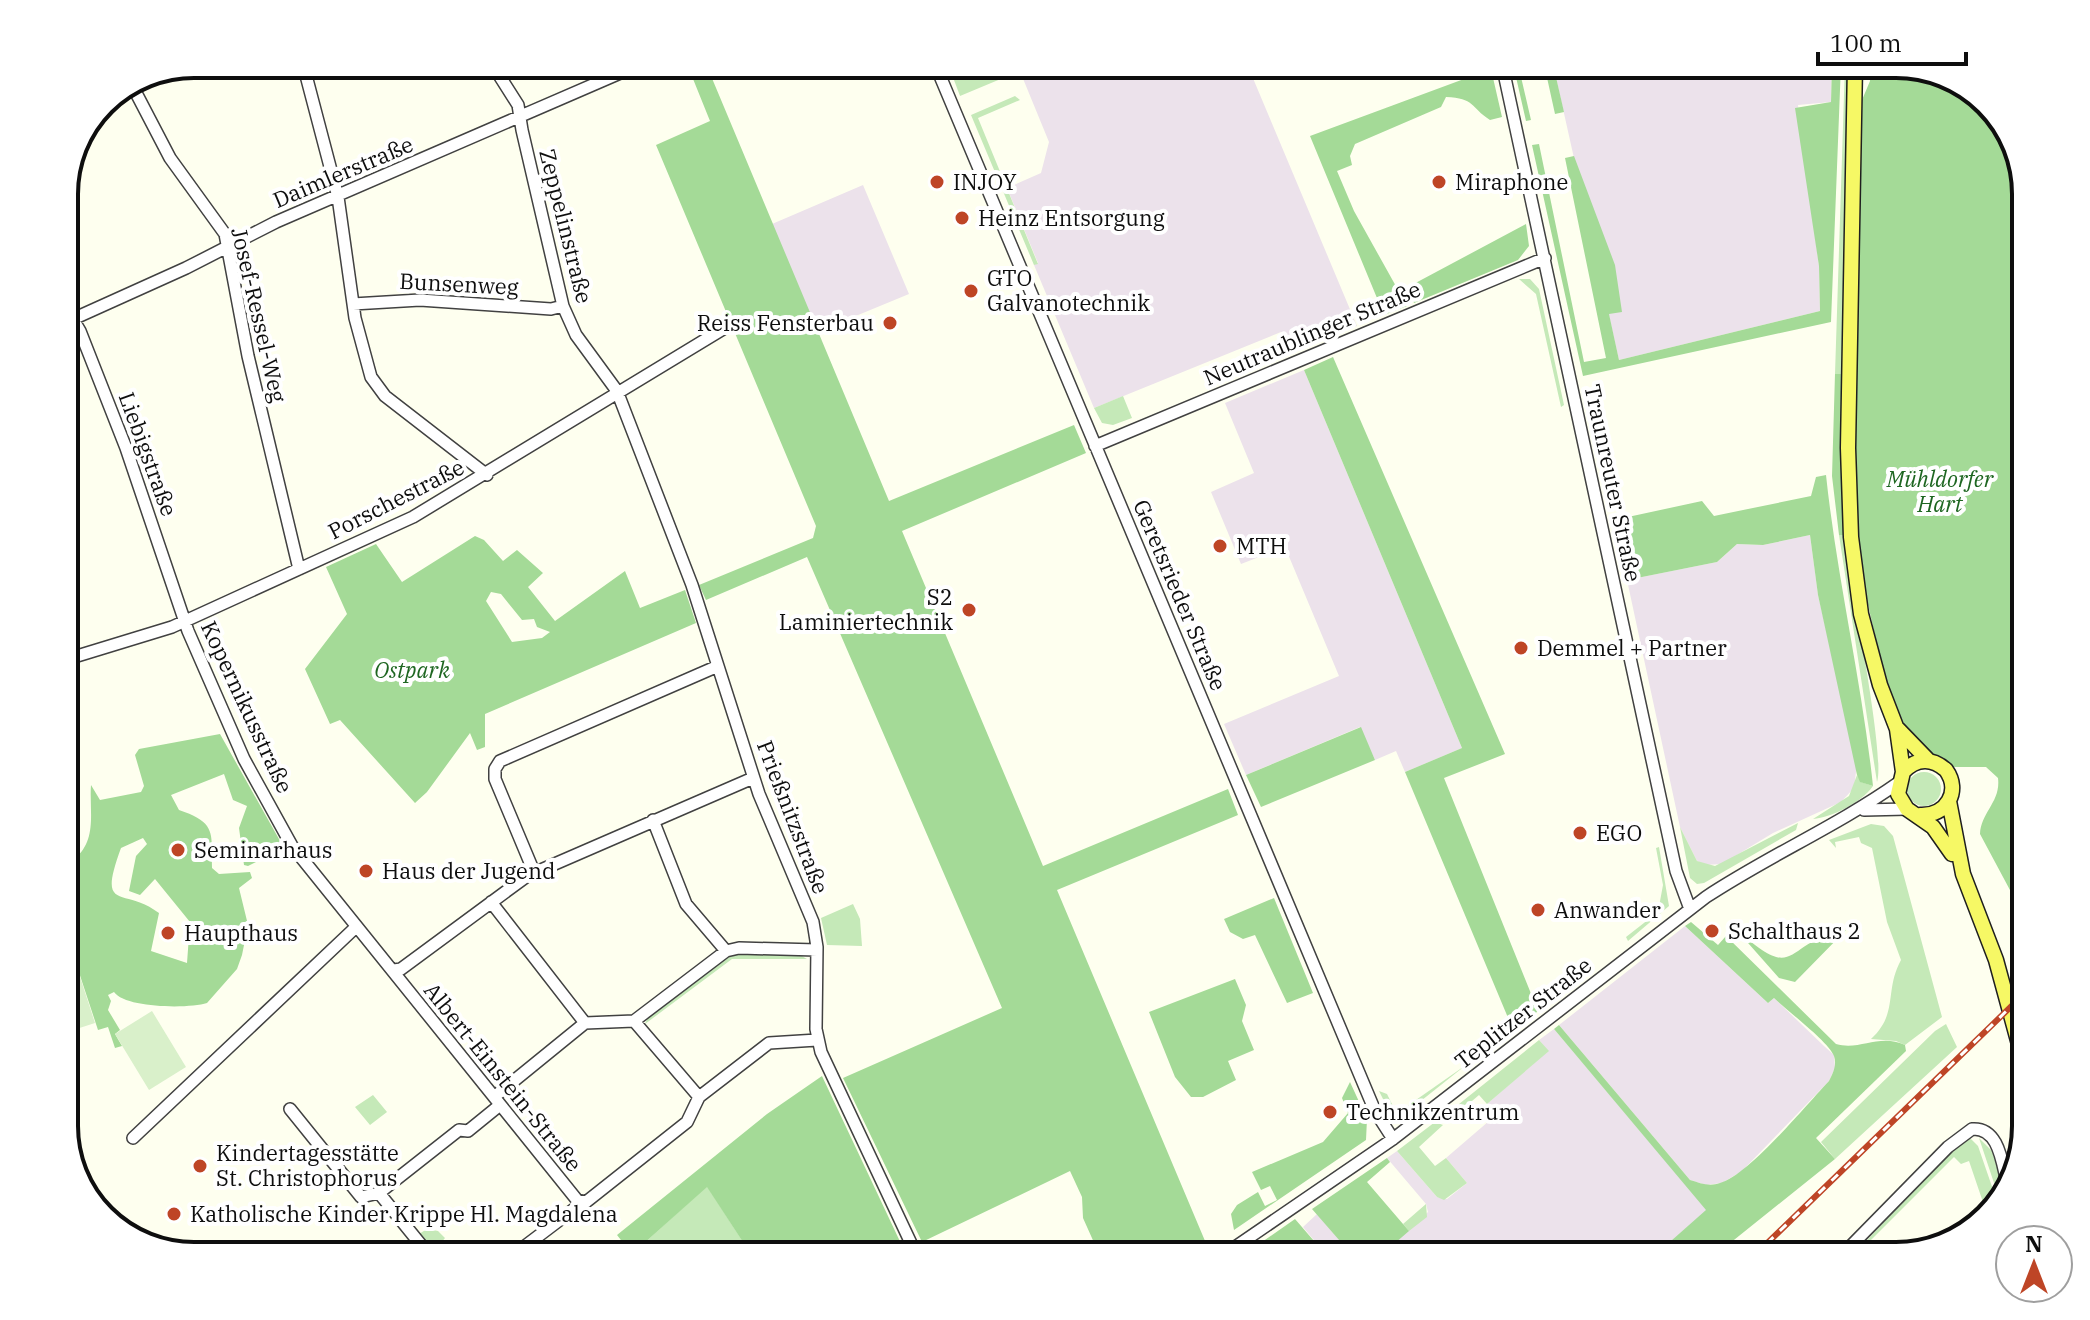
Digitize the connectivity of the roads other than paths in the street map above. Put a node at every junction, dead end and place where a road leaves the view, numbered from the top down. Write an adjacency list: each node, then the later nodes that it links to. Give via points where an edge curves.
1 (307, 78): 9 (street)
2 (500, 78): 8 (street, Zeppelinstraße)
3 (609, 78): 8 (street, Daimlerstraße)
4 (941, 78): 18 (street, Geretsrieder Straße)
5 (1505, 78): 11 (street, Traunreuter Straße)
6 (1855, 78): 24 (main road, via 1851,537 1861,614)
7 (137, 94): 10 (street, Josef-Ressel-Weg, via 170,158 220,226)
8 (522, 116): 9 (street, Daimlerstraße); 13 (street, Zeppelinstraße)
9 (338, 197): 10 (street, Daimlerstraße); 12 (street)
10 (227, 248): 14 (street, Daimlerstraße); 20 (street, Josef-Ressel-Weg)
11 (1545, 258): 18 (street, Neutraublinger Straße); 35 (street, Traunreuter Straße, via 1676,871)
12 (353, 304): 13 (street, Bunsenweg, via 400,300); 19 (street, via 363,351 380,391)
13 (563, 306): 17 (street, Zeppelinstraße, via 576,335)
14 (78, 316)
15 (78, 329): 21 (street, Liebigstraße, via 126,448)
16 (723, 329): 17 (street, Porschestraße)
17 (617, 391): 19 (street, Porschestraße); 23 (street, Prießnitzstraße)
18 (1095, 446): 48 (street, Geretsrieder Straße, via 1375,1111)
19 (487, 475): 20 (street, Porschestraße, via 413,517)
20 (299, 569): 21 (street, Porschestraße)
21 (184, 621): 22 (street, Porschestraße); 36 (street, Kopernikusstraße, via 244,759 297,853)
22 (78, 655)
23 (718, 666): 26 (street, Prießnitzstraße); 32 (street, via 500,761 495,779)
24 (1897, 729): 25 (main road); 27 (main road)
25 (1928, 760): 27 (main road, via 1916,762); 28 (main road, via 1950,775)
26 (753, 778): 31 (street); 37 (street, Prießnitzstraße, via 813,922)
27 (1900, 778): 29 (street, Teplitzer Straße); 30 (main road, via 1900,800)
28 (1949, 801): 30 (main road, via 1940,811); 33 (main road)
29 (1855, 812): 30 (street, Teplitzer Straße); 35 (street, Teplitzer Straße, via 1749,869)
30 (1914, 812): 33 (main road, via 1945,841)
31 (653, 820): 32 (street); 38 (street, via 686,904)
32 (534, 872): 34 (street)
33 (1963, 874): 40 (main road)
34 (491, 902): 39 (street); 42 (street)
35 (1690, 909): 48 (street, Teplitzer Straße)
36 (356, 927): 39 (street, Kopernikusstraße); 47 (street)
37 (817, 950): 38 (street); 43 (street, Prießnitzstraße)
38 (726, 951): 41 (street)
39 (394, 970): 45 (street, Albert-Einstein-Straße)
40 (2012, 1019)
41 (634, 1021): 42 (street); 44 (street)
42 (585, 1023): 45 (street)
43 (817, 1040): 44 (street, via 771,1042); 54 (street, Prießnitzstraße)
44 (699, 1097): 51 (street, via 687,1122)
45 (497, 1101): 50 (street, via 468,1131 459,1130); 51 (street, Albert-Einstein-Straße)
46 (290, 1109): 50 (street, via 361,1197)
47 (133, 1138)
48 (1393, 1139): 55 (street, Teplitzer Straße)
49 (2003, 1170): 56 (street, via 1993,1137 1978,1128 1961,1135)
50 (379, 1193): 52 (street)
51 (584, 1202): 53 (street)
52 (419, 1242)
53 (531, 1242)
54 (910, 1242)
55 (1242, 1242)
56 (1855, 1242)

